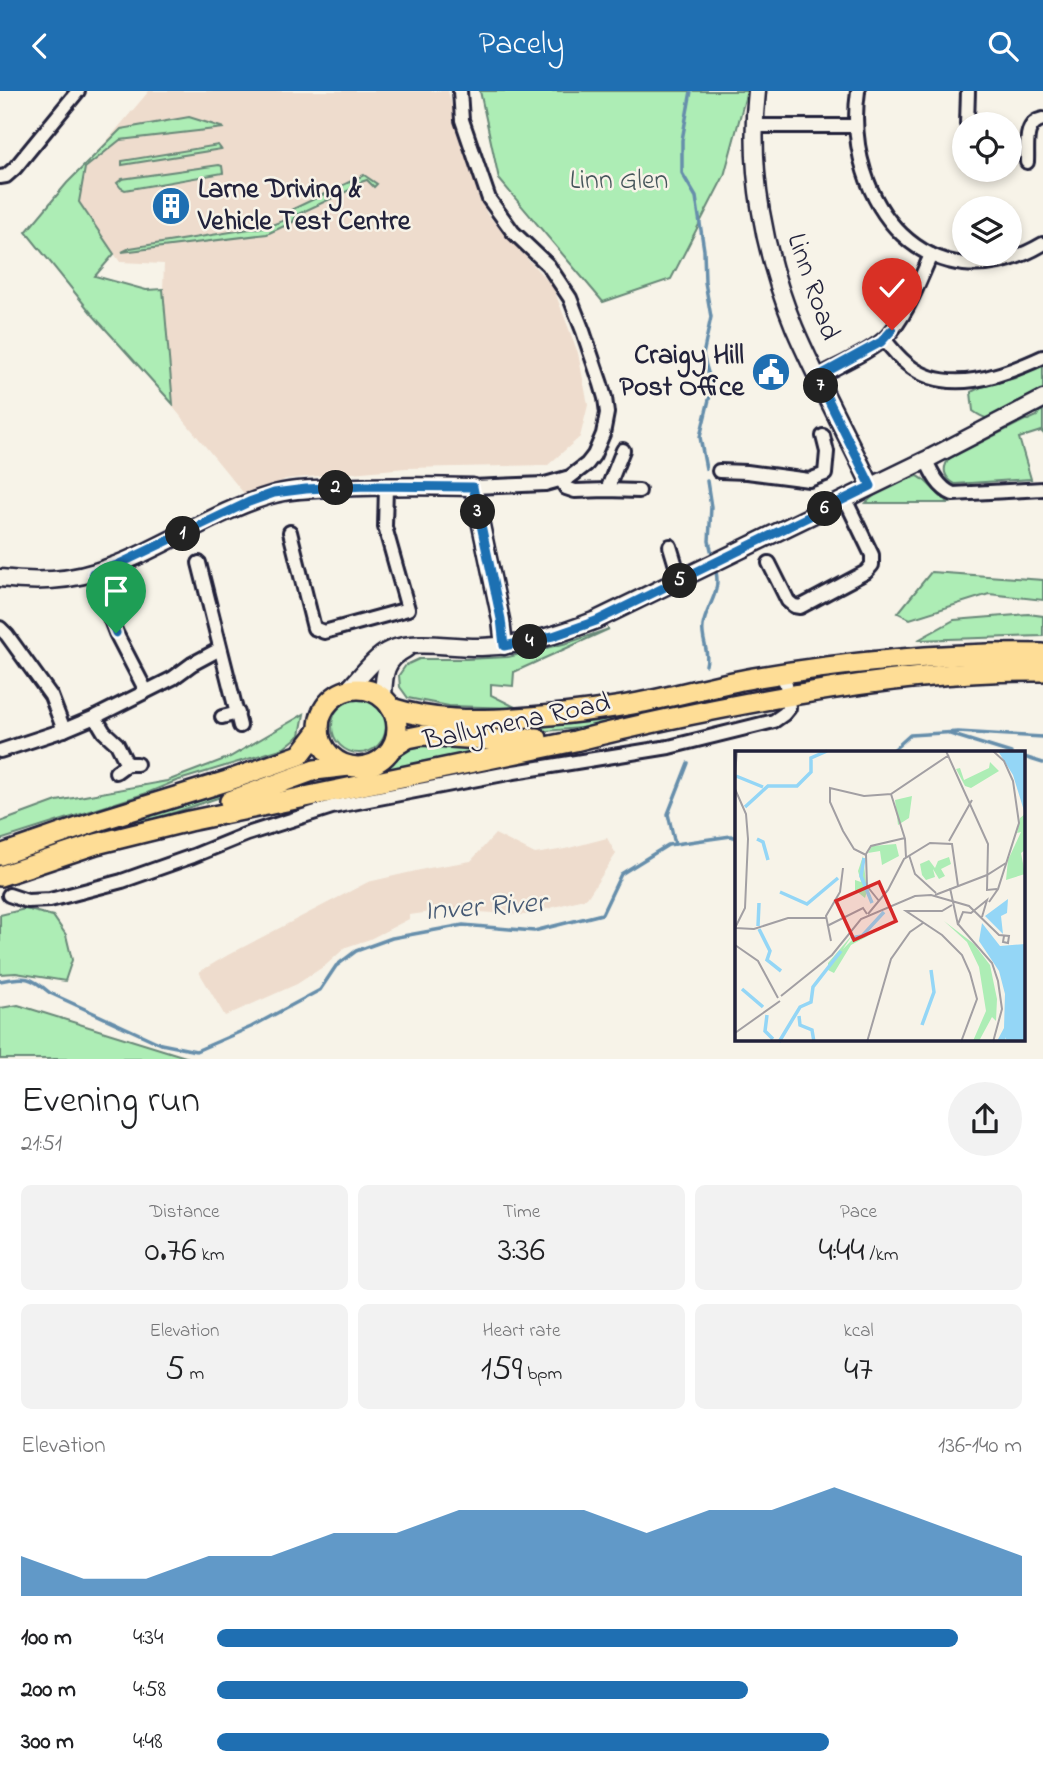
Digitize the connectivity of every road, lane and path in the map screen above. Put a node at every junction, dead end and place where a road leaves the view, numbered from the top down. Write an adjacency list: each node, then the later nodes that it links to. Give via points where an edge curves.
1 (78, 91): 11 (street, via 15,168)
2 (460, 91): 24 (street, via 462,120 489,199 513,232 562,283 606,398 606,425 599,446 587,464)
3 (757, 91): 8 (street, Linn Road)
4 (858, 91): 9 (street)
5 (968, 91): 6 (street)
6 (967, 112)
7 (1043, 120): 10 (street, via 1029,130)
8 (754, 126): 9 (street); 16 (street, Linn Road, via 757,181 770,254 794,327)
9 (856, 126): 13 (street, via 864,172 883,213 902,235)
10 (1027, 162)
11 (0, 177)
12 (1043, 244): 13 (street, via 988,264 955,263)
13 (931, 255): 14 (street, via 900,318)
14 (884, 339): 15 (street, via 907,364 944,381 976,380); 16 (street)
15 (1043, 357)
16 (817, 377): 19 (street, Linn Road)
17 (1043, 399): 22 (street)
18 (822, 436): 21 (street)
19 (849, 441): 21 (street); 26 (street, Linn Road)
20 (623, 450): 29 (street)
21 (827, 451): 23 (street, via 825,474 809,480)
22 (926, 460): 26 (street); 28 (street, via 943,489 953,494)
23 (719, 471)
24 (562, 481): 27 (street); 29 (street, via 575,491)
25 (386, 486): 27 (street); 32 (street, via 384,527 408,609 324,632 314,628); 36 (street, via 274,493)
26 (871, 486): 31 (street)
27 (473, 487): 41 (street)
28 (1043, 489)
29 (607, 490): 30 (street)
30 (639, 491)
31 (845, 499): 35 (street, via 872,555 868,571 799,607 789,602); 38 (street)
32 (290, 532)
33 (670, 546): 38 (street)
34 (199, 563): 42 (street)
35 (769, 563)
36 (93, 573): 37 (street, via 47,581); 46 (street, via 116,633)
37 (0, 578)
38 (682, 579): 41 (street, via 573,629)
39 (0, 628): 54 (street, via 51,696)
40 (411, 646): 41 (street); 47 (street, via 382,654); 49 (street, via 400,652 384,674)
41 (504, 646)
42 (220, 649): 46 (street); 52 (street, via 239,720)
43 (1043, 654): 45 (highway, Ballymena Road, via 936,656)
44 (1043, 671): 48 (highway, Ballymena Road, via 904,678)
45 (782, 673): 48 (street); 49 (highway, Ballymena Road, via 634,704 535,717 442,718 409,714)
46 (146, 691): 51 (street)
47 (347, 691): 49 (highway, via 372,692); 55 (highway, via 326,706)
48 (789, 696): 50 (highway, Ballymena Road); 56 (street, Ballymena Road, via 790,707 774,721)
49 (387, 703): 57 (highway, via 396,717)
50 (725, 708): 53 (highway, Ballymena Road); 56 (street)
51 (95, 717): 54 (street); 60 (street, via 119,747)
52 (222, 717)
53 (639, 725): 57 (highway, via 526,739 423,735); 61 (highway, Ballymena Road)
54 (64, 730): 58 (street)
55 (319, 730): 59 (highway, via 328,753); 63 (highway, via 300,755)
56 (732, 732): 61 (street, Ballymena Road, via 669,747)
57 (392, 748): 59 (highway, via 374,764)
58 (0, 751)
59 (349, 766): 62 (highway, via 315,770)
60 (127, 767)
61 (326, 800): 62 (highway, Ballymena Road, via 189,821); 65 (street, Ballymena Road, via 307,813 122,881 50,899 27,901)
62 (96, 844): 64 (highway, Ballymena Road)
63 (0, 855)
64 (0, 876)
65 (9, 895)

